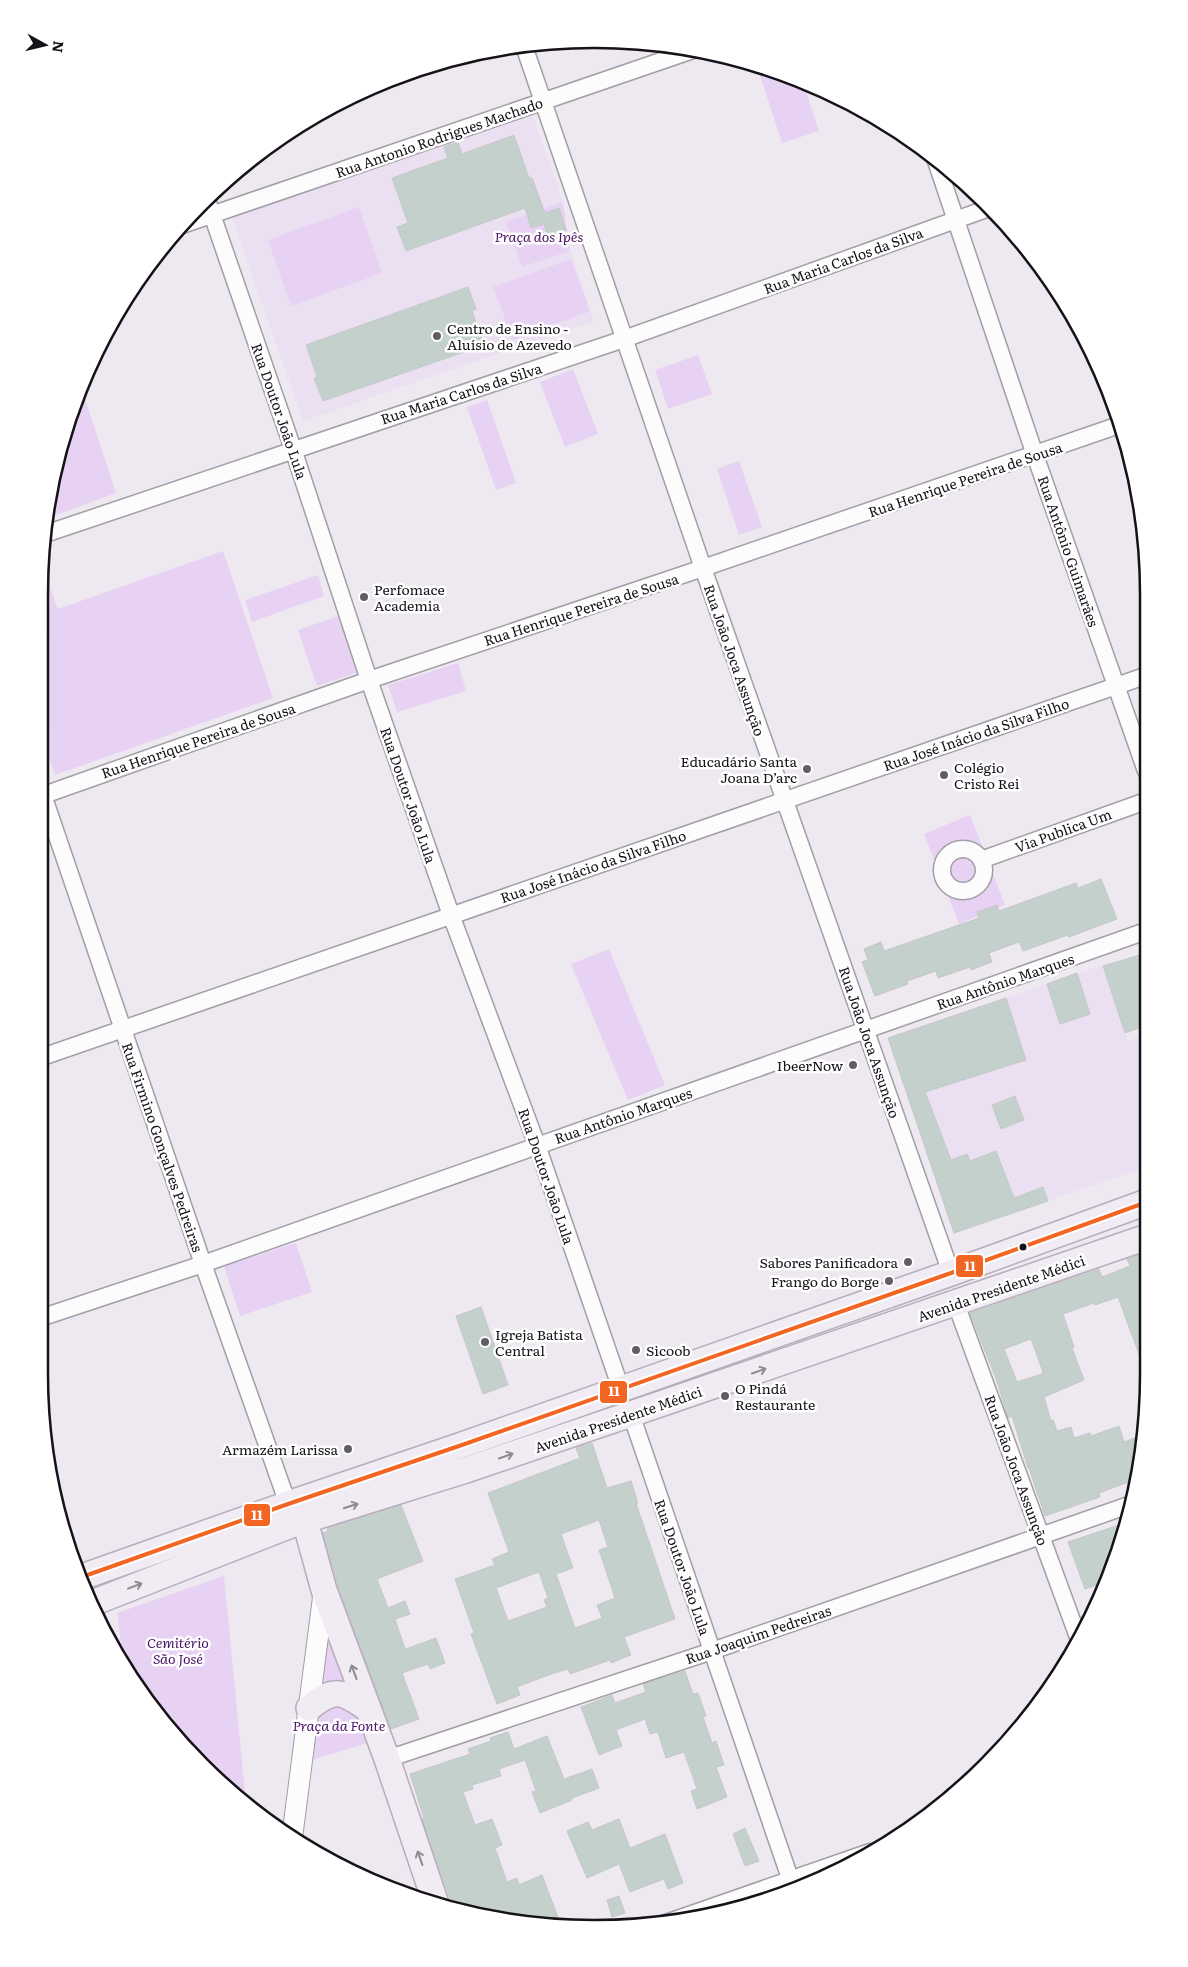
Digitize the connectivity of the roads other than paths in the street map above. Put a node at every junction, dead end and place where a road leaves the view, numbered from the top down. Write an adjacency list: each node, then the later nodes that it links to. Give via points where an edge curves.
1 (526, 52): 3 (street, Rua João Joca Assunção)
2 (680, 55): 3 (street, Rua Antonio Rodrigues Machado)
3 (543, 102): 7 (street, Rua Antonio Rodrigues Machado); 10 (street, Rua João Joca Assunção)
4 (939, 170): 8 (street, Rua Antônio Guimarães)
5 (209, 207): 7 (street, Rua Doutor João Lula)
6 (982, 210): 8 (street, Rua Maria Carlos da Silva)
7 (212, 214): 9 (street, Rua Antonio Rodrigues Machado); 12 (street, Rua Doutor João Lula)
8 (956, 219): 10 (street, Rua Maria Carlos da Silva); 13 (street, Rua Antônio Guimarães)
9 (197, 220)
10 (624, 339): 12 (street, Rua Maria Carlos da Silva); 15 (street, Rua João Joca Assunção)
11 (1114, 427): 13 (street, Rua Henrique Pereira de Sousa)
12 (294, 449): 14 (street, Rua Maria Carlos da Silva); 17 (street, Rua Doutor João Lula)
13 (1035, 455): 15 (street, Rua Henrique Pereira de Sousa); 18 (street, Rua Antônio Guimarães)
14 (51, 532)
15 (703, 568): 17 (street, Rua Henrique Pereira de Sousa); 21 (street, Rua João Joca Assunção)
16 (1140, 678): 18 (street, Rua José Inácio da Silva Filho)
17 (369, 680): 20 (street, Rua Henrique Pereira de Sousa); 25 (street, Rua Doutor João Lula)
18 (1116, 686): 19 (street, Rua Antônio Guimarães); 21 (street, Rua José Inácio da Silva Filho)
19 (1140, 754)
20 (48, 791)
21 (785, 800): 25 (street, Rua José Inácio da Silva Filho); 28 (street, Rua João Joca Assunção)
22 (1140, 803): 24 (street, Via Publica Um)
23 (48, 811): 27 (street, Rua Firmino Gonçalves Pedreiras)
24 (981, 860)
25 (451, 915): 27 (street, Rua José Inácio da Silva Filho); 30 (street, Rua Doutor João Lula)
26 (1140, 934): 28 (street, Rua Antônio Marques)
27 (122, 1029): 29 (street, Rua José Inácio da Silva Filho); 35 (street, Rua Firmino Gonçalves Pedreiras)
28 (866, 1030): 30 (street, Rua Antônio Marques); 36 (street, Rua João Joca Assunção)
29 (48, 1055)
30 (537, 1145): 35 (street, Rua Antônio Marques); 39 (street, Rua Doutor João Lula)
31 (1140, 1204): 32 (main road, Avenida Presidente Médici)
32 (1077, 1226): 34 (main road); 36 (main road, Avenida Presidente Médici)
33 (1140, 1240): 34 (main road, Avenida Presidente Médici)
34 (1089, 1258): 37 (main road, Avenida Presidente Médici)
35 (203, 1264): 38 (street, Rua Antônio Marques); 44 (street, Rua Firmino Gonçalves Pedreiras)
36 (951, 1273): 39 (main road, Avenida Presidente Médici)
37 (956, 1304): 40 (main road, Avenida Presidente Médici, one-way to 37); 45 (street, Rua João Joca Assunção)
38 (48, 1315)
39 (620, 1390): 41 (main road, Avenida Presidente Médici)
40 (631, 1414): 42 (main road, Avenida Presidente Médici, one-way to 40); 50 (street, Rua Doutor João Lula)
41 (458, 1446): 42 (main road); 44 (main road, Avenida Presidente Médici)
42 (466, 1470): 44 (main road, Avenida Presidente Médici, one-way to 42)
43 (1124, 1507): 45 (street, Rua Joaquim Pedreiras)
44 (296, 1513): 46 (main road, Avenida Presidente Médici); 47 (main road, Rua Firmino Gonçalves Pedreiras); 48 (main road, Avenida Presidente Médici, one-way to 44)
45 (1041, 1536): 49 (street, Rua João Joca Assunção); 50 (street, Rua Joaquim Pedreiras)
46 (87, 1576)
47 (324, 1590): 51 (street); 52 (main road, Rua Firmino Gonçalves Pedreiras, one-way to 47)
48 (97, 1601)
49 (1076, 1630)
50 (712, 1651): 53 (street, Rua Joaquim Pedreiras); 55 (street, Rua Doutor João Lula)
51 (309, 1708): 52 (main road, via 328,1694 340,1694); 54 (street)
52 (368, 1709): 53 (main road, Rua Firmino Gonçalves Pedreiras)
53 (386, 1759): 56 (main road, Rua Firmino Gonçalves Pedreiras, one-way to 53)
54 (293, 1829)
55 (791, 1882)
56 (433, 1895)

